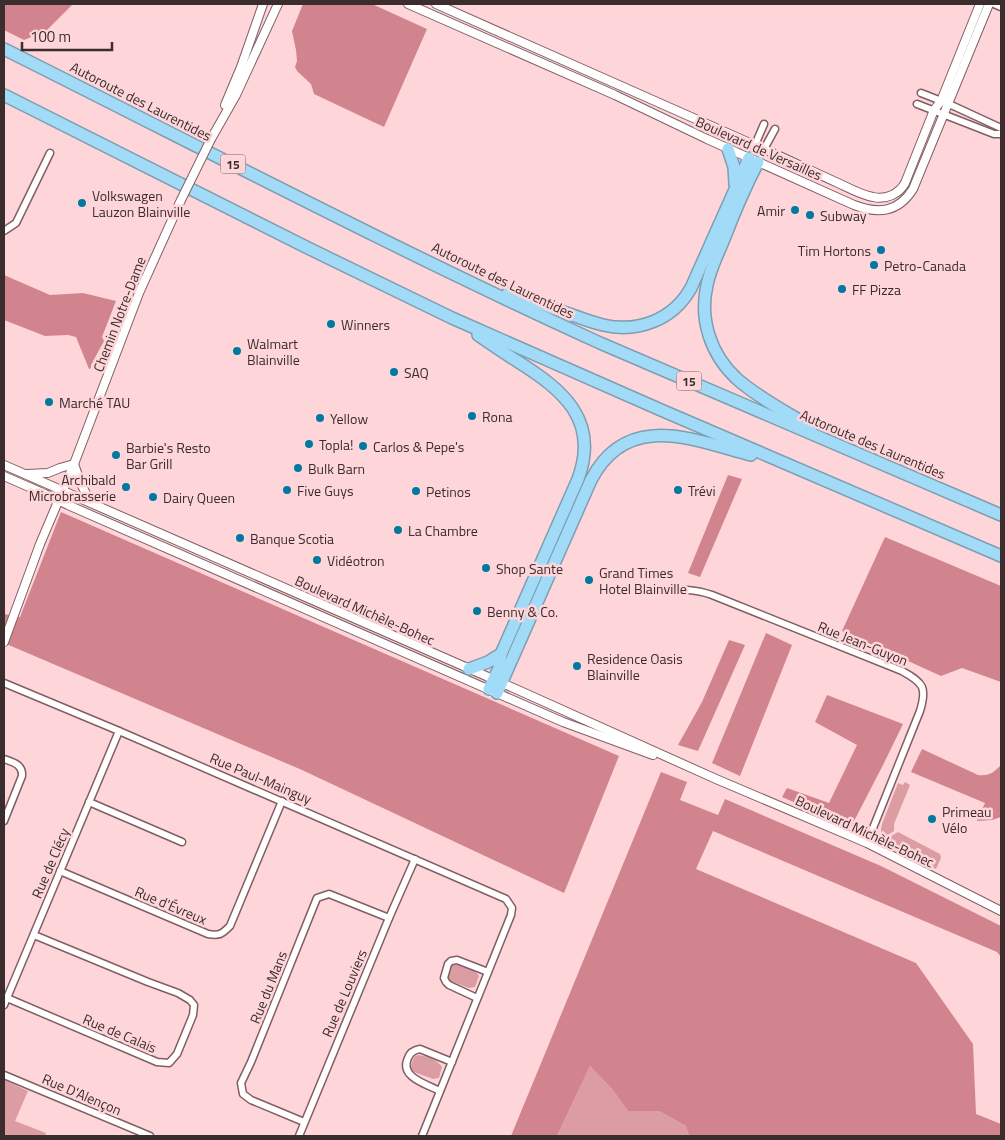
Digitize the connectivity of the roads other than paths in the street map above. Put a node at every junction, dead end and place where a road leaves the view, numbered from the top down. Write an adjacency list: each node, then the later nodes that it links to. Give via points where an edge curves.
1 (263, 4): 21 (street, Chemin Notre-Dame)
2 (278, 4): 21 (street, Chemin Notre-Dame, via 236,95)
3 (408, 4): 23 (street, Boulevard de Versailles)
4 (436, 4): 22 (street, Boulevard de Versailles)
5 (980, 4): 12 (street, Boulevard de Versailles)
6 (989, 4): 14 (street, Boulevard de Versailles)
7 (994, 4): 8 (street)
8 (1001, 7)
9 (4, 49): 29 (highway, Autoroute des Laurentides / 15)
10 (921, 93): 12 (street)
11 (4, 95): 30 (highway)
12 (940, 101): 14 (street); 15 (street, Boulevard de Versailles)
13 (917, 104): 15 (street)
14 (949, 104): 16 (street, Boulevard de Versailles); 18 (street)
15 (934, 110): 16 (street); 24 (street, Boulevard de Versailles, via 904,186 886,197 866,196)
16 (944, 114): 20 (street); 26 (street, Boulevard de Versailles, via 914,189 903,202 886,210 860,207)
17 (764, 124): 22 (street)
18 (1001, 128)
19 (775, 129): 24 (street)
20 (1001, 134)
21 (211, 139): 32 (street, Chemin Notre-Dame, bridge, via 139,293)
22 (755, 145): 24 (street, Boulevard de Versailles); 26 (street)
23 (728, 149): 26 (street, Boulevard de Versailles); 27 (highway, via 734,167)
24 (764, 149): 26 (street)
25 (50, 153): 28 (street, via 16,223)
26 (754, 160): 27 (highway); 31 (highway, via 708,279 704,304 707,330 719,357 737,378)
27 (735, 189): 29 (highway, via 688,293 674,309 651,323 629,327 602,325)
28 (4, 232)
29 (474, 283): 31 (highway, Autoroute des Laurentides / 15, via 600,343)
30 (452, 318): 34 (highway); 44 (highway, via 558,390 578,418 585,441 578,479)
31 (840, 446): 40 (highway, Autoroute des Laurentides / 15)
32 (74, 464): 35 (street, via 48,473); 37 (street, Chemin Notre-Dame); 39 (street)
33 (4, 465): 35 (street, Boulevard Michèle-Bohec)
34 (789, 465): 41 (highway); 47 (highway, via 692,438 669,435 641,437 612,452 591,480)
35 (25, 474): 37 (street, Boulevard Michèle-Bohec)
36 (4, 476): 38 (street, Boulevard Michèle-Bohec)
37 (62, 491): 38 (street, Chemin Notre-Dame); 39 (street, Boulevard Michèle-Bohec)
38 (58, 500): 43 (street, Chemin Notre-Dame); 47 (street, Boulevard Michèle-Bohec)
39 (91, 503): 45 (street, Boulevard Michèle-Bohec)
40 (1001, 515)
41 (1001, 556)
42 (661, 590): 54 (street, Rue Jean-Guyon, via 701,591 902,672 921,684 924,695 920,711)
43 (4, 642)
44 (501, 654): 45 (highway); 47 (highway)
45 (469, 669): 47 (street, Boulevard Michèle-Bohec)
46 (4, 683): 48 (street, Rue Paul-Mainguy)
47 (495, 686): 54 (street, Boulevard Michèle-Bohec)
48 (119, 731): 50 (street, Rue Paul-Mainguy); 51 (street, Rue de Clécy)
49 (4, 759): 52 (street, via 17,764 23,771)
50 (282, 801): 55 (street, Rue Paul-Mainguy); 56 (street, Rue d'Évreux, via 230,926 222,934 208,934)
51 (89, 802): 53 (street); 56 (street, Rue de Clécy)
52 (4, 821)
53 (182, 842)
54 (867, 843): 57 (street, Boulevard Michèle-Bohec)
55 (414, 860): 58 (street, Rue de Louviers); 60 (street, Rue Paul-Mainguy, via 506,899 512,908)
56 (60, 871): 59 (street, Rue de Clécy)
57 (1001, 911)
58 (389, 918): 67 (street, Rue de Louviers); 67 (street, Rue du Mans, via 329,894 317,898 241,1083 243,1094 251,1100)
59 (34, 934): 61 (street, Rue de Clécy); 61 (street, Rue de Calais, via 190,1000 194,1005 193,1015 186,1035 169,1063 157,1062)
60 (488, 972): 62 (street); 62 (street, via 457,960 448,964 446,982)
61 (7, 998): 63 (street, Rue de Clécy)
62 (477, 998): 64 (street)
63 (4, 1005)
64 (452, 1062): 66 (street); 66 (street, via 420,1049 410,1053 407,1059 406,1070 410,1076)
65 (4, 1076): 68 (street, Rue D'Alençon)
66 (440, 1091): 70 (street)
67 (304, 1122): 69 (street, Rue de Louviers)
68 (148, 1136)
69 (299, 1136)
70 (422, 1136)

